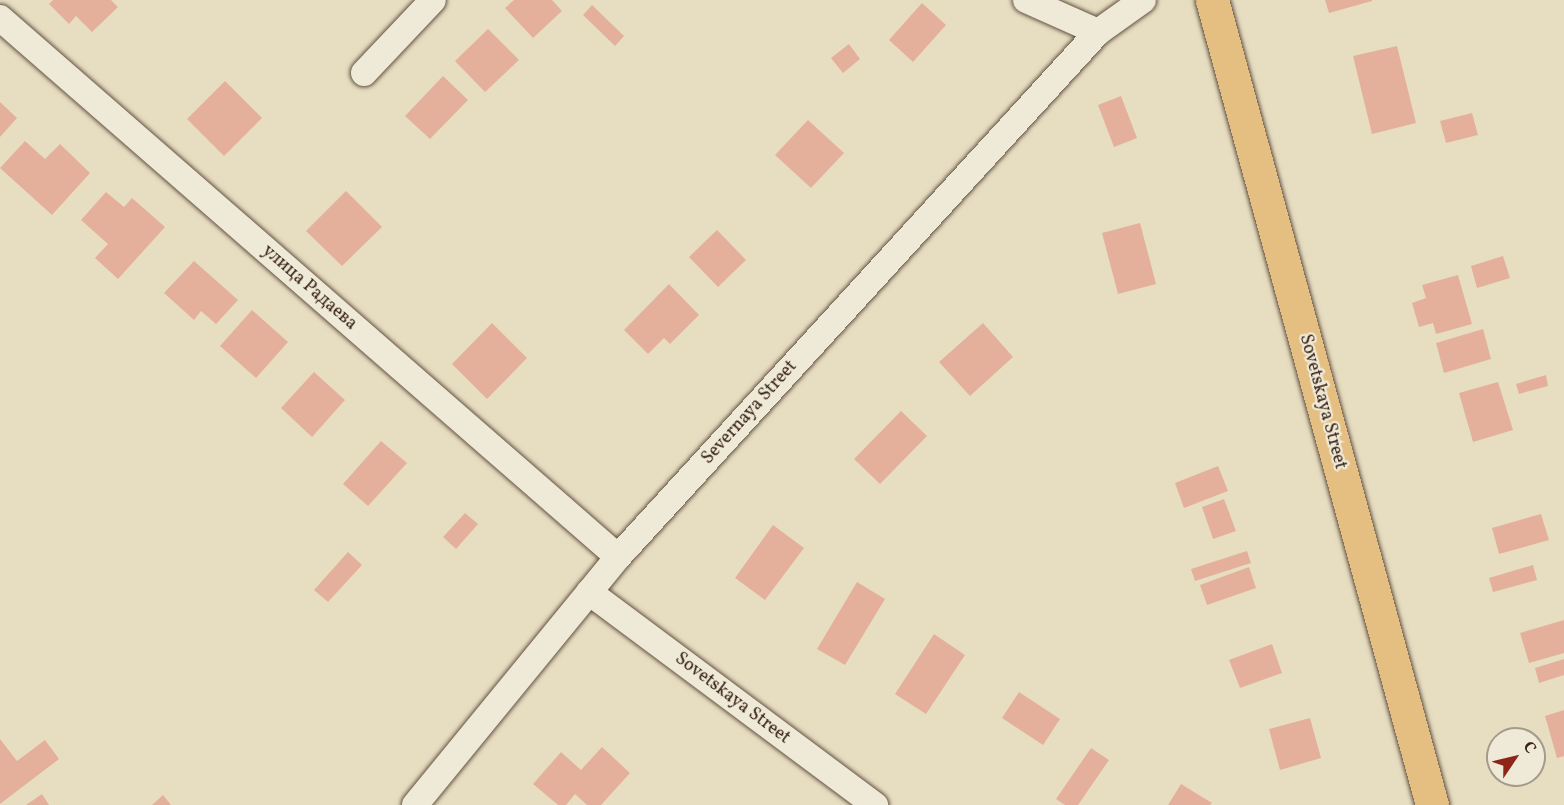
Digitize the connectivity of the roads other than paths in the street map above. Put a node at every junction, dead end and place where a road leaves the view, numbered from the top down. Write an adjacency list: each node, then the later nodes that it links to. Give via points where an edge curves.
1 (433, 0): 7 (street)
2 (1026, 0): 6 (street)
3 (1143, 0): 6 (street, Severnaya Street)
4 (1212, 0): 12 (main road, Sovetskaya Street)
5 (0, 18): 8 (street, улица Радаева)
6 (1098, 32): 8 (street, Severnaya Street)
7 (364, 73)
8 (618, 557): 9 (street, Severnaya Street)
9 (589, 592): 10 (street, Severnaya Street); 11 (street, Sovetskaya Street)
10 (415, 805)
11 (875, 805)
12 (1432, 805)

